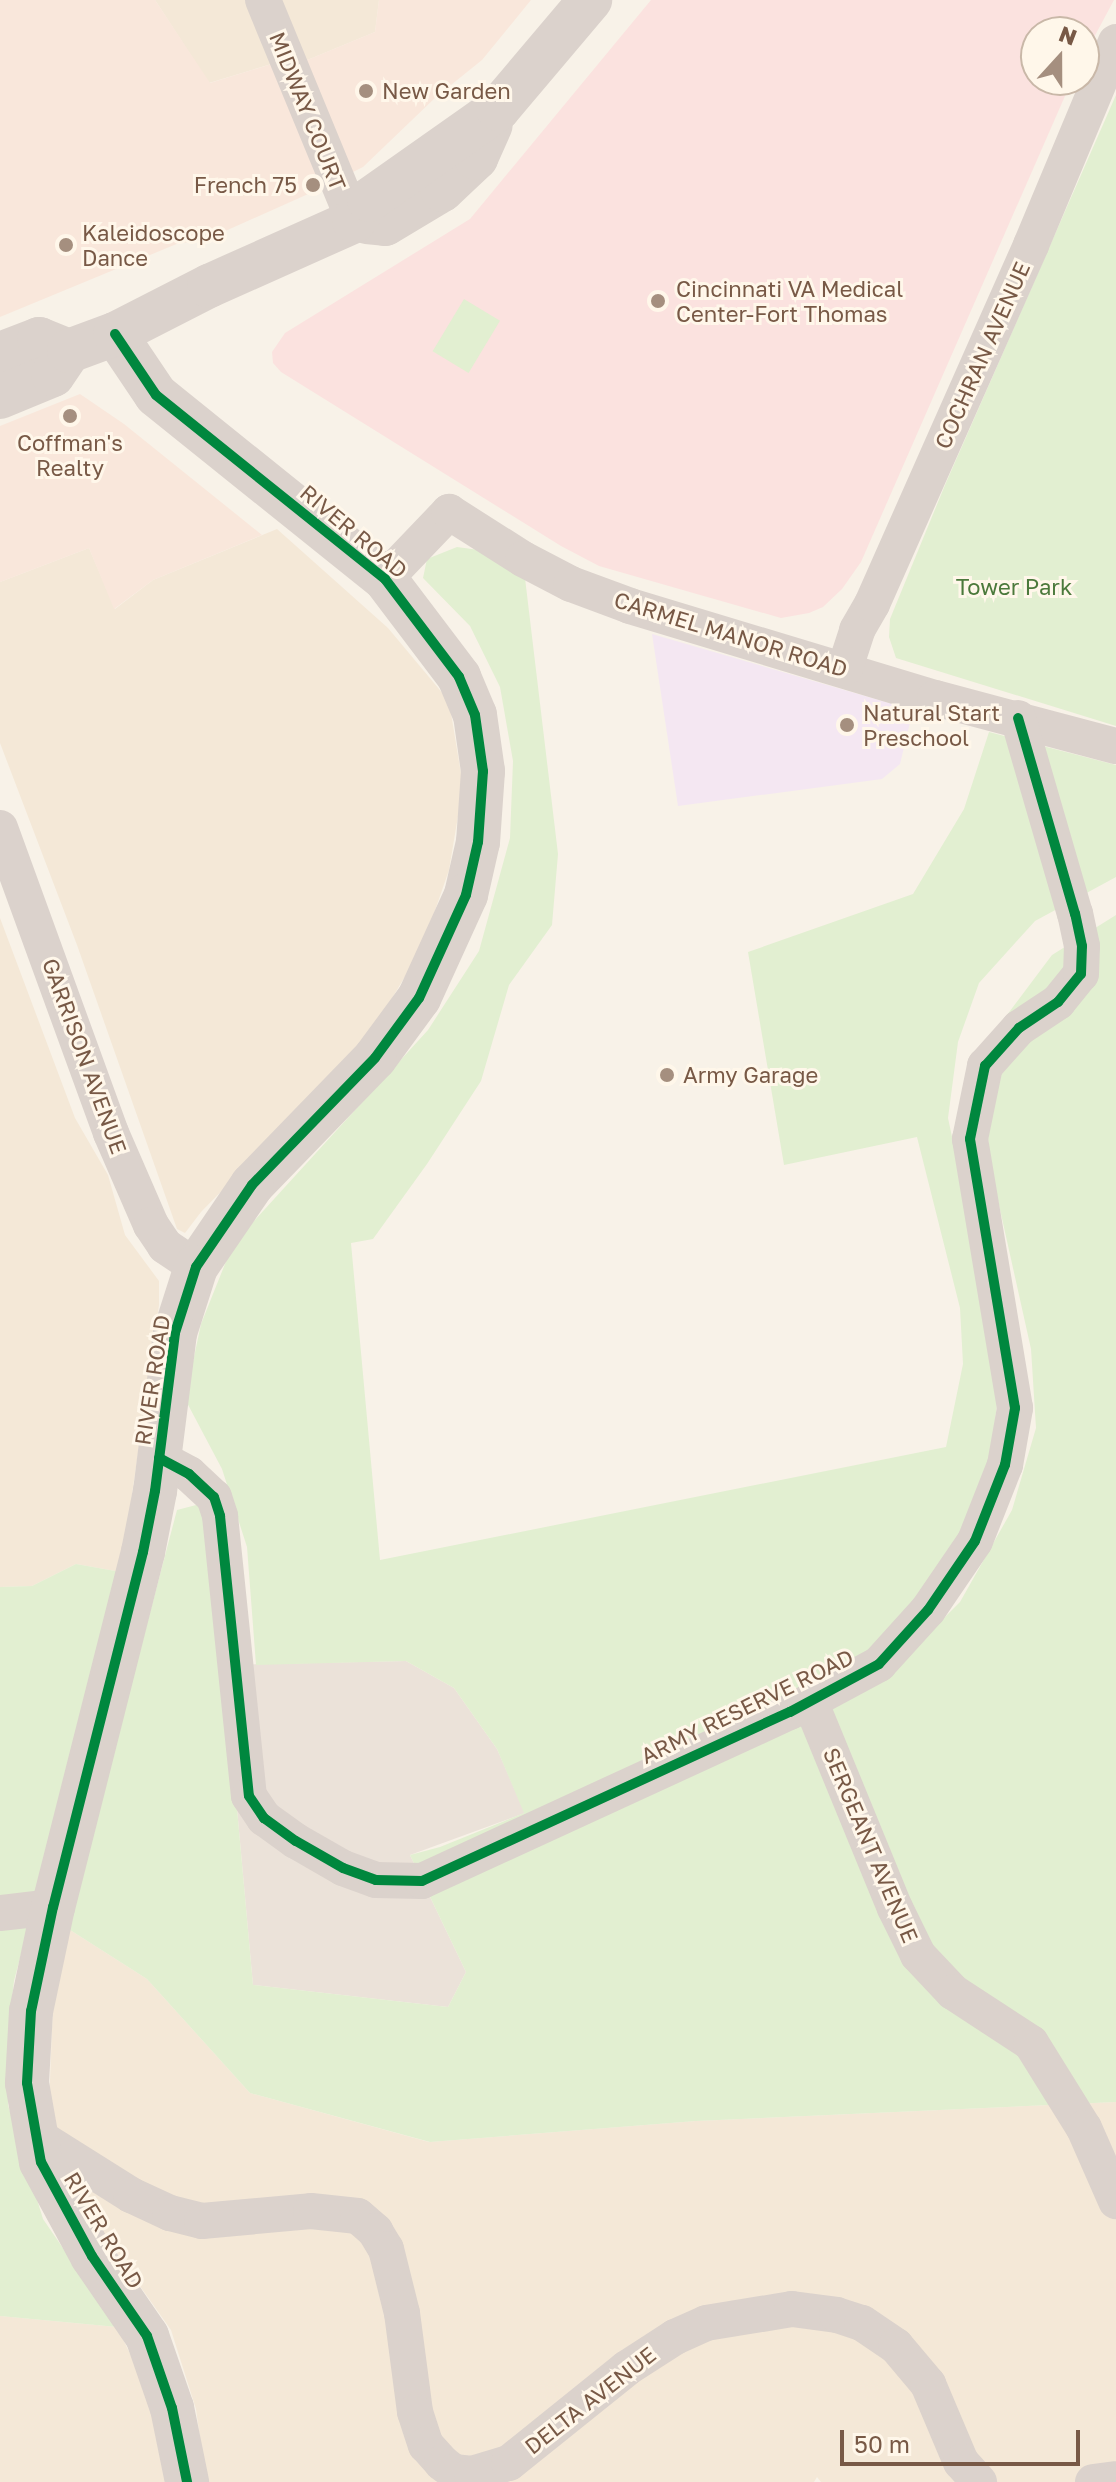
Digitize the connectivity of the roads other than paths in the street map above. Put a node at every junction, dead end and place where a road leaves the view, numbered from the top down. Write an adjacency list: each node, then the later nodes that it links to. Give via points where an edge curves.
1 (263, 0): 4 (street, MIDWAY COURT)
2 (590, 0): 4 (street, via 498,109 369,200)
3 (1116, 42): 10 (street, COCHRAN AVENUE, via 1031,245 857,630)
4 (354, 221): 5 (street)
5 (115, 334): 6 (street); 9 (street, RIVER ROAD, via 156,395)
6 (69, 351): 7 (street, via 39,339); 8 (street, via 53,375)
7 (0, 354)
8 (0, 397)
9 (385, 579): 10 (street, CARMEL MANOR ROAD, via 449,512 571,584); 14 (street, RIVER ROAD, via 459,677 475,715 483,771 478,842 466,895 419,998 375,1058 252,1185)
10 (845, 668): 11 (street, CARMEL MANOR ROAD)
11 (1018, 718): 12 (street, CARMEL MANOR ROAD); 16 (street, ARMY RESERVE ROAD, via 1082,946 1081,974 1058,1002 1019,1028 985,1066 974,1105 970,1139 1015,1408 1005,1465 975,1541 928,1610 879,1664)
12 (1116, 746)
13 (0, 828): 14 (street, GARRISON AVENUE, via 111,1133 151,1225 165,1246)
14 (196, 1267): 15 (street, RIVER ROAD, via 175,1333)
15 (159, 1458): 16 (street, ARMY RESERVE ROAD, via 189,1474 214,1497 220,1516 249,1796 264,1818 343,1868 387,1883 422,1881); 17 (street, RIVER ROAD, via 143,1552)
16 (810, 1701): 20 (street, SERGEANT AVENUE, via 918,1955 953,1992 1031,2043 1084,2128)
17 (53, 1907): 18 (street); 19 (street, RIVER ROAD, via 27,2048)
18 (0, 1913)
19 (34, 2134): 22 (street, RIVER ROAD, via 41,2162 65,2210 147,2336 172,2408); 23 (street, DELTA AVENUE, via 131,2195 170,2213 202,2221 311,2211 358,2216 386,2249 402,2313 415,2412 426,2445 454,2472 472,2474 509,2463 627,2368 675,2337 706,2323 792,2309 862,2323 896,2346 928,2384 961,2462)
20 (1116, 2201)
21 (1116, 2479): 24 (street)
22 (187, 2482)
23 (979, 2482)
24 (1093, 2482)

